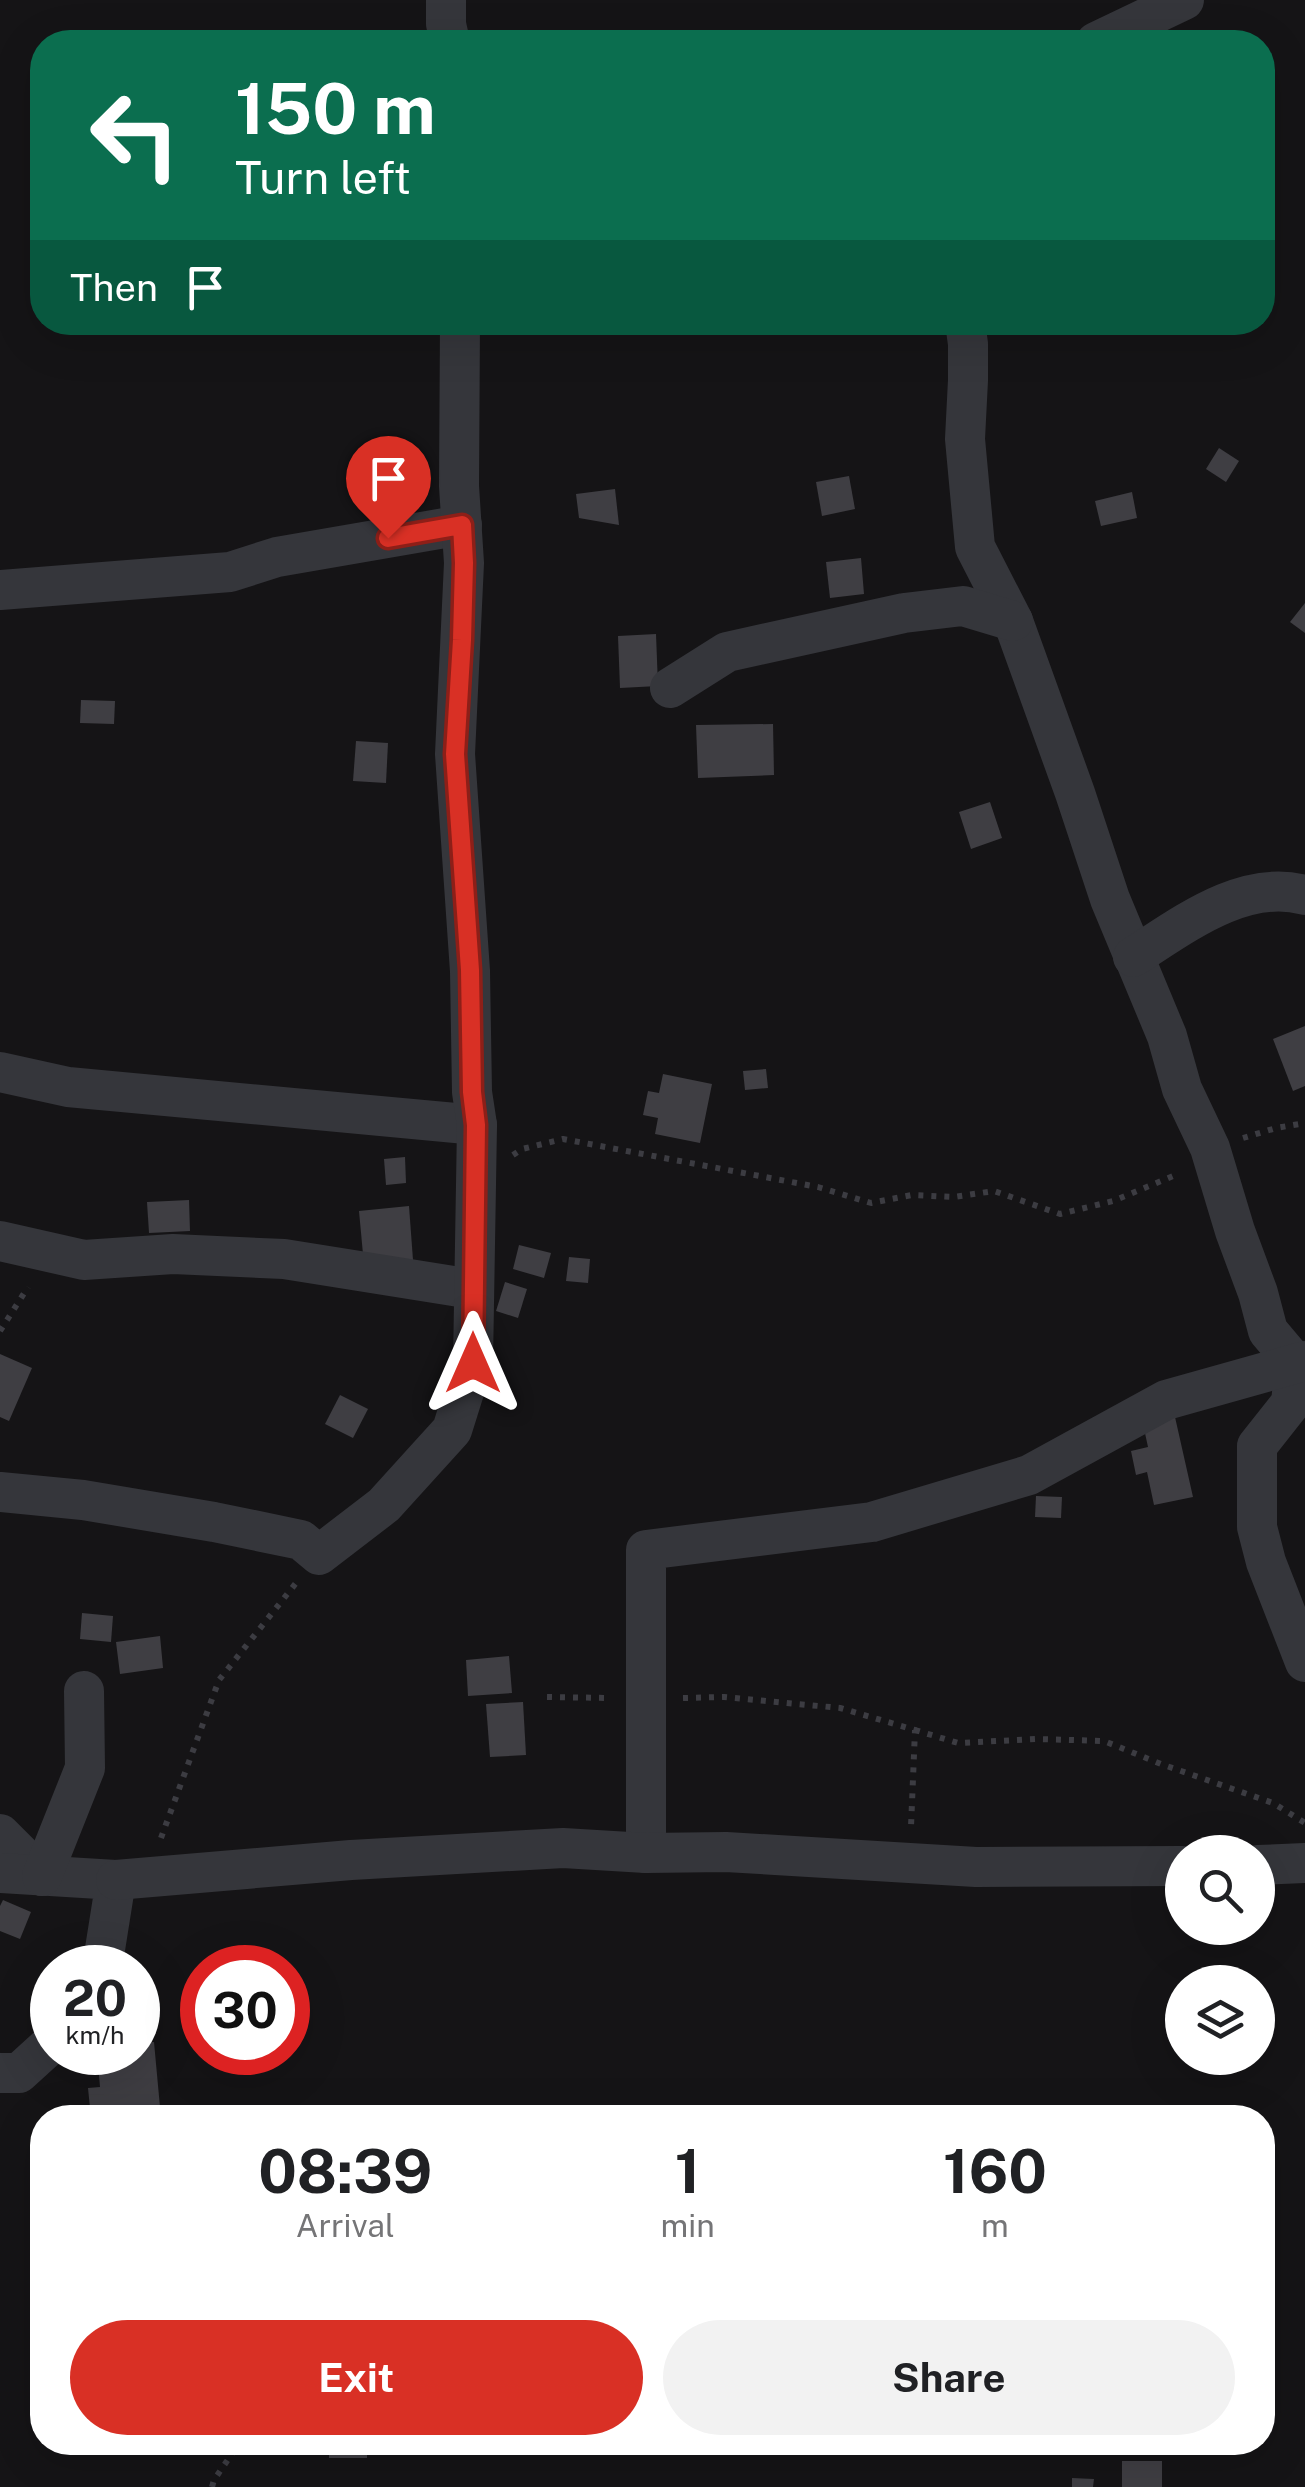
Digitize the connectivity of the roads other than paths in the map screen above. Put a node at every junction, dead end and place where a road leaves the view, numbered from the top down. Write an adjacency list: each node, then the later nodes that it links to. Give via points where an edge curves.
1 (446, 0): 3 (street)
2 (1184, 0): 4 (street)
3 (447, 30)
4 (1121, 30)
5 (460, 335): 7 (street)
6 (967, 335): 9 (street, via 965,439 975,547)
7 (462, 525): 8 (street, via 277,557 230,572); 14 (street, via 455,754)
8 (0, 590)
9 (1013, 621): 10 (street, via 963,606 904,613 727,652); 12 (street)
10 (670, 688)
11 (1305, 895): 12 (street, via 1249,896)
12 (1133, 957): 17 (street, via 1210,1148 1268,1331)
13 (0, 1072): 14 (street, via 68,1086)
14 (476, 1125): 16 (street)
15 (0, 1241): 16 (street, via 84,1260 173,1254 284,1258)
16 (472, 1290): 18 (street, via 473,1363 452,1430 384,1505 320,1554 302,1540 249,1529)
17 (1300, 1362): 19 (street, via 1290,1404 1256,1446 1258,1527); 22 (street, via 1166,1400 1029,1475 872,1522 646,1550)
18 (0, 1492)
19 (1305, 1662)
20 (84, 1691): 27 (street, via 85,1768)
21 (0, 1834): 27 (street)
22 (646, 1853): 25 (street, via 976,1867); 28 (street, via 563,1848)
23 (1305, 1863): 24 (street)
24 (1275, 1864)
25 (1165, 1866)
26 (0, 1873): 27 (street)
27 (42, 1876): 28 (street)
28 (132, 1879): 29 (street)
29 (110, 1945)
30 (30, 2062): 31 (street, via 19,2072)
31 (0, 2073)

